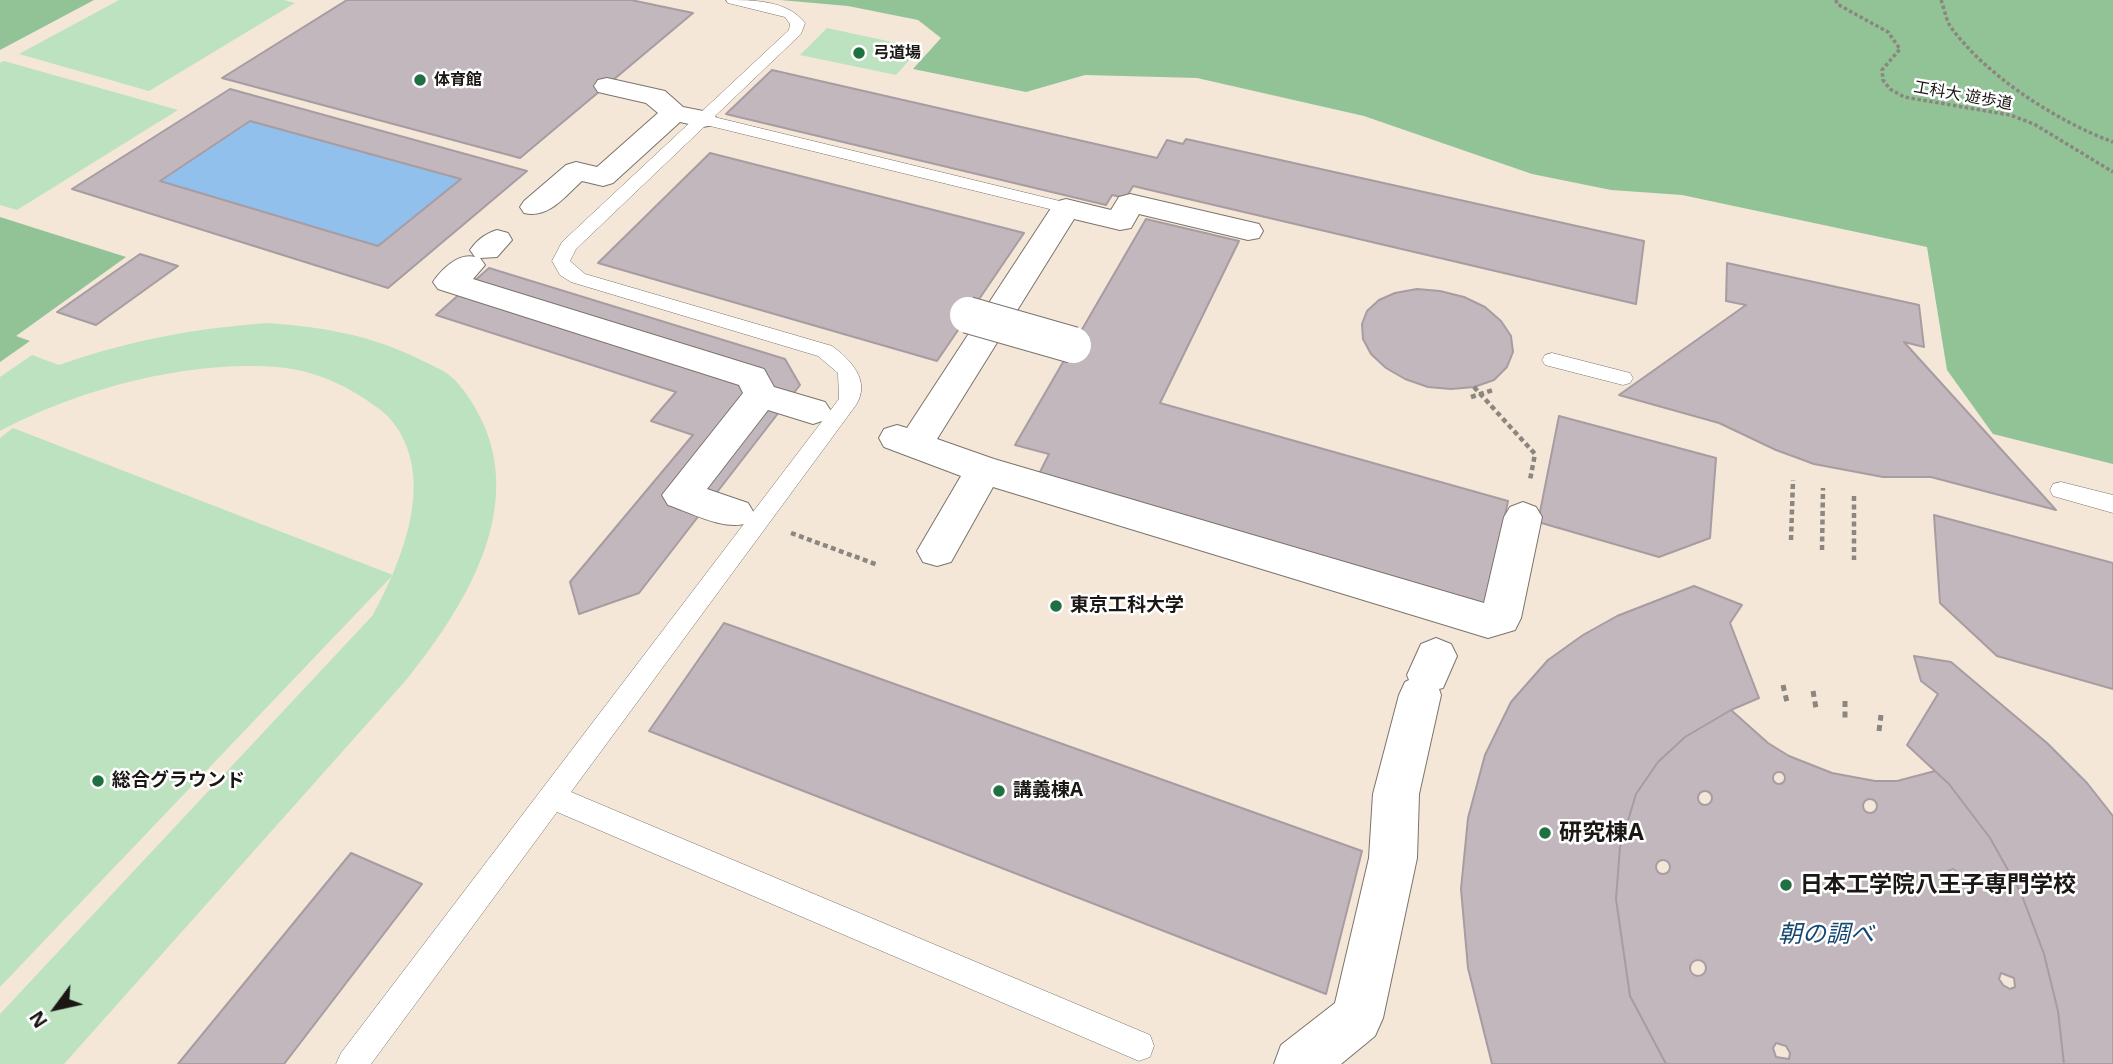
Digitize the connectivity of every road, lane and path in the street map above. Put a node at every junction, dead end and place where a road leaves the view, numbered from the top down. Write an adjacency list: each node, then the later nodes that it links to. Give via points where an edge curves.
1 (733, 0): 6 (lane, via 790,15 798,23 796,31)
2 (1836, 0): 8 (path, 工科大 遊歩道, via 1888,32 1900,48 1881,74 1894,93 2010,115 2034,124)
3 (1941, 0): 7 (path, via 1949,24 2000,80)
4 (607, 86): 5 (street, via 655,97)
5 (674, 113): 6 (street); 18 (street, via 652,140 603,177 576,171 449,282 752,377)
6 (703, 119): 9 (lane); 45 (lane, via 568,246 561,261 578,278 825,351 844,365 852,382 849,400)
7 (2113, 142)
8 (2113, 172)
9 (1066, 208): 10 (street, via 1120,220 1128,200); 22 (street, via 906,442)
10 (1248, 231)
11 (968, 315): 12 (street, bridge)
12 (1073, 345)
13 (1552, 360): 14 (lane)
14 (1623, 378)
15 (1474, 387): 17 (path)
16 (1493, 390): 17 (path)
17 (1480, 394): 19 (path); 21 (path)
18 (761, 395): 20 (street); 28 (street, via 681,495)
19 (1471, 397)
20 (813, 411)
21 (1535, 453)
22 (984, 470): 33 (street); 36 (street)
23 (1793, 480): 31 (path)
24 (1824, 488): 32 (path)
25 (2061, 490): 27 (lane)
26 (1854, 496): 34 (path)
27 (2113, 503)
28 (735, 513)
29 (1523, 517): 36 (street, via 1501,618 1488,621)
30 (784, 530): 35 (path)
31 (1791, 540)
32 (1822, 550)
33 (937, 551)
34 (1854, 560)
35 (878, 565)
36 (1436, 654): 48 (street, via 1396,794 1393,858 1357,1018)
37 (1783, 684): 40 (path)
38 (1813, 691): 41 (path)
39 (1845, 701): 43 (path)
40 (1787, 702)
41 (1815, 708)
42 (1881, 715): 44 (path)
43 (1845, 718)
44 (1879, 731)
45 (552, 797): 46 (lane); 47 (lane)
46 (1139, 1046)
47 (352, 1064)
48 (1300, 1064)

